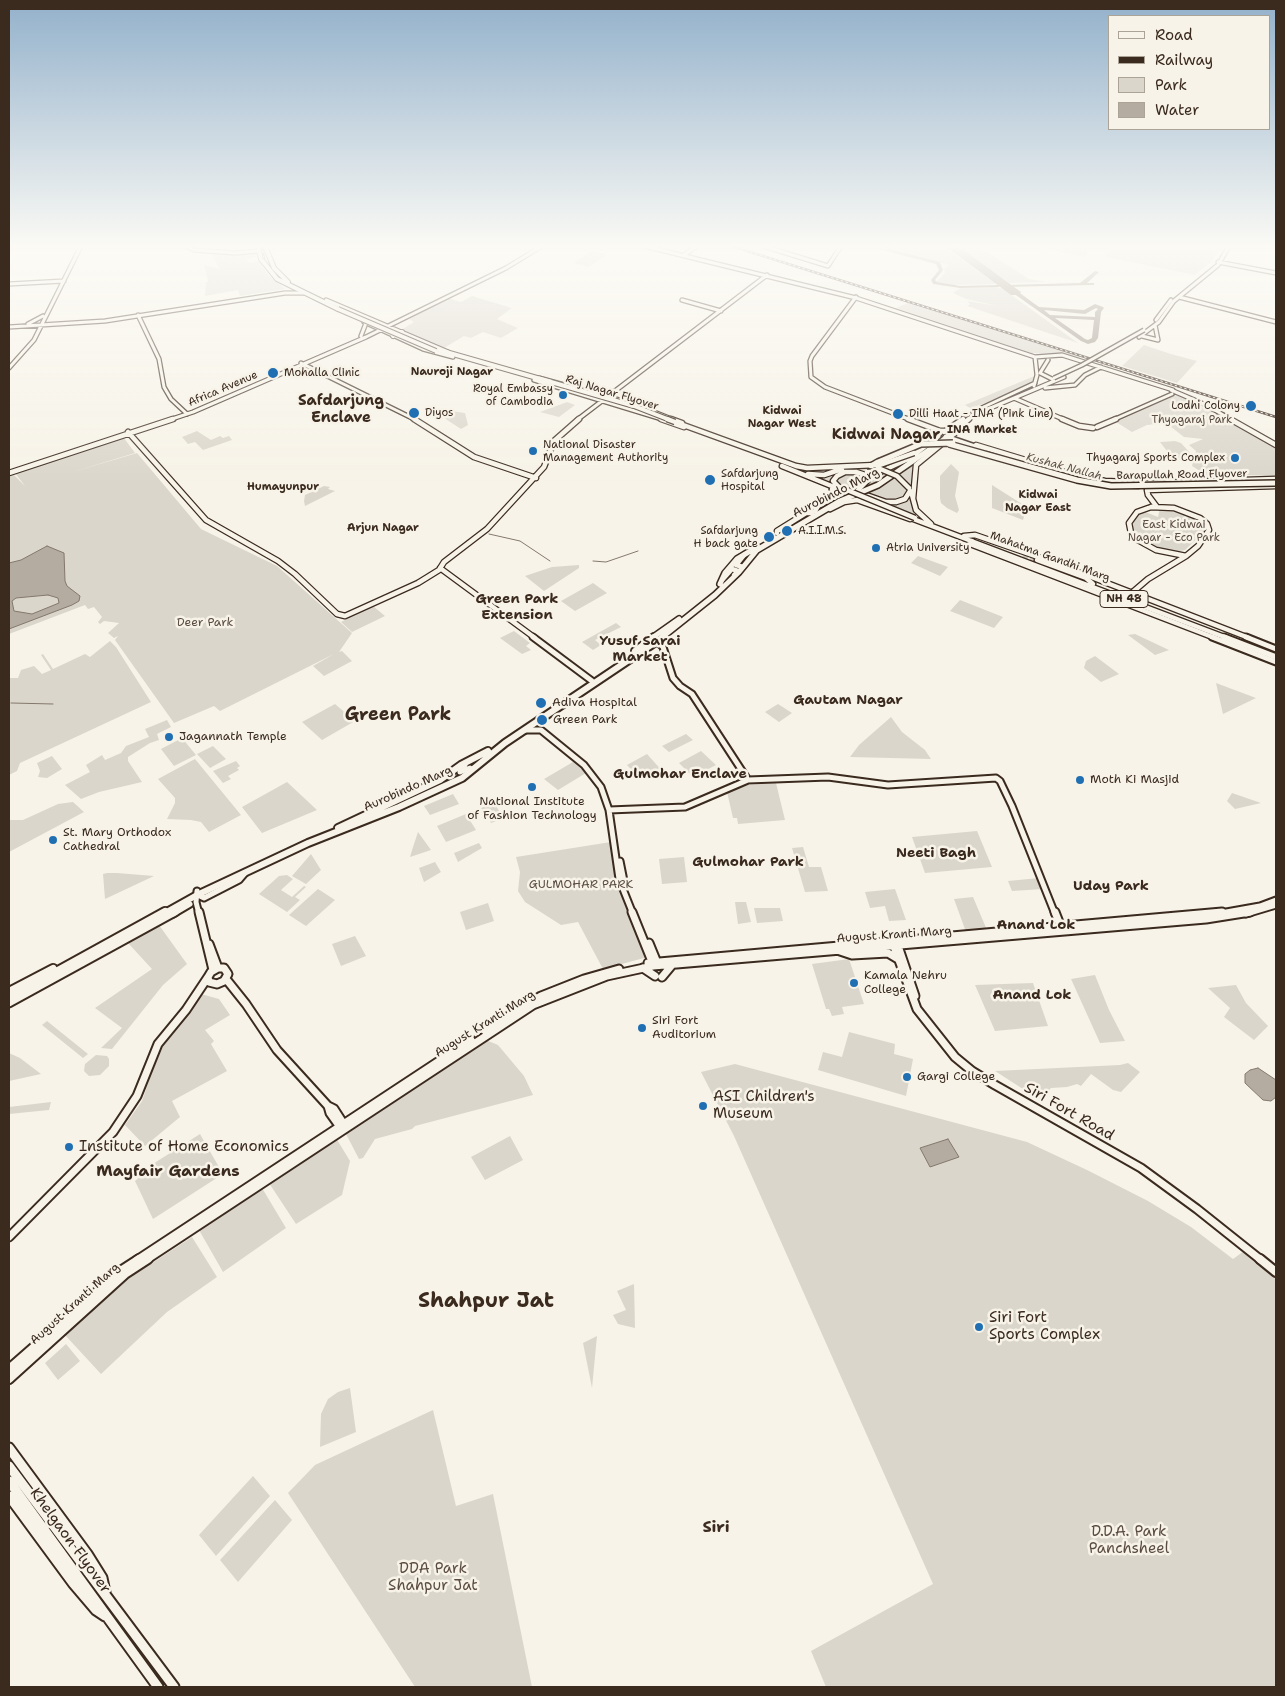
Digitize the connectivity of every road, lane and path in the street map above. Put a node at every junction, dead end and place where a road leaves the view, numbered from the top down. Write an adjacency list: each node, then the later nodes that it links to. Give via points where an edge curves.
1 (24, 325): 14 (street)
2 (26, 325): 19 (street)
3 (40, 325): 19 (street)
4 (52, 325): 19 (street)
5 (145, 325): 52 (street, via 161,358 166,386)
6 (365, 325): 21 (street)
7 (371, 325): 17 (street)
8 (380, 325): 25 (main road, bridge)
9 (395, 325): 18 (street)
10 (703, 325): 39 (street)
11 (835, 325): 57 (street, via 812,356 811,377 825,387)
12 (940, 325): 28 (street)
13 (1151, 325): 34 (street, Aurobindo Marg, bridge)
14 (9, 326)
15 (387, 326): 17 (street); 18 (street)
16 (1155, 326): 24 (street); 24 (street, via 1158,340)
17 (379, 329): 21 (street, Africa Avenue); 22 (street); 23 (street, Africa Avenue)
18 (395, 329): 20 (street)
19 (37, 331): 31 (street)
20 (402, 332): 22 (main road); 26 (street)
21 (361, 336): 30 (street, Africa Avenue)
22 (392, 336): 23 (street); 26 (street, via 423,349)
23 (366, 337): 30 (street, Africa Avenue)
24 (1140, 337): 35 (street, bridge)
25 (438, 350): 26 (main road); 26 (main road)
26 (454, 356): 36 (main road); 36 (main road, via 471,364)
27 (1044, 356): 28 (street); 29 (street); 32 (street, via 1064,355)
28 (1036, 357): 29 (street); 33 (street)
29 (1048, 360): 32 (street, via 1064,356); 33 (street)
30 (302, 363): 52 (street, Africa Avenue); 52 (street, Africa Avenue); 71 (street, via 407,414 474,457)
31 (9, 366)
32 (1099, 368): 35 (street, via 1080,376 1074,384 1064,382); 38 (street, via 1075,385); 41 (street)
33 (1039, 369): 34 (street, via 1041,375); 38 (street)
34 (1053, 378): 38 (street, Aurobindo Marg)
35 (1063, 378): 38 (street, Aurobindo Marg)
36 (535, 379): 37 (main road, Raj Nagar Flyover); 40 (street); 43 (street)
37 (550, 383): 54 (main road, Raj Nagar Flyover, bridge); 54 (main road, Raj Nagar Flyover, bridge, via 634,406)
38 (1035, 386): 45 (street, Aurobindo Marg); 47 (street, Aurobindo Marg)
39 (618, 390): 42 (street); 44 (street); 46 (street)
40 (589, 391): 42 (street); 43 (street, via 590,394)
41 (1172, 392): 49 (street, via 1094,427 1082,427); 62 (street, via 1206,405)
42 (600, 393): 44 (street)
43 (584, 395): 50 (street)
44 (610, 396): 46 (street); 50 (street)
45 (1014, 398): 47 (street, Aurobindo Marg); 49 (street)
46 (621, 399): 48 (street)
47 (1007, 399): 49 (street); 53 (street, Aurobindo Marg); 53 (street, Aurobindo Marg); 56 (street, Aurobindo Marg, via 974,415)
48 (630, 402): 51 (street, via 624,403); 54 (street)
49 (1023, 402)
50 (603, 403): 51 (street); 71 (street, via 562,435 549,465)
51 (624, 407): 54 (street)
52 (185, 412): 55 (street, Africa Avenue); 58 (street, Africa Avenue)
53 (973, 412): 57 (street, Aurobindo Marg)
54 (683, 425): 66 (main road); 68 (main road, via 787,464)
55 (139, 428): 58 (street, Africa Avenue); 60 (street)
56 (954, 430): 61 (main road, via 955,433)
57 (945, 431): 59 (street, Aurobindo Marg)
58 (127, 433): 60 (street, Africa Avenue); 69 (street, Africa Avenue); 91 (street, via 204,522 276,562 335,615 343,617)
59 (938, 436): 64 (highway, Aurobindo Marg)
60 (110, 438): 69 (street, Africa Avenue)
61 (947, 440): 63 (highway, Aurobindo Marg); 65 (highway, Barapullah Road Flyover); 73 (street, via 1086,478 1112,482 1246,479); 73 (highway, Barapullah Road Flyover, bridge, via 1077,480 1111,486)
62 (1276, 444)
63 (929, 452): 72 (highway, Aurobindo Marg); 77 (main road, via 916,466)
64 (912, 455): 67 (main road); 67 (main road, bridge); 76 (highway, Aurobindo Marg, via 874,483)
65 (1012, 458): 67 (highway, bridge, via 955,443 937,442 921,444); 73 (highway, Barapullah Road Flyover, bridge, via 1111,485)
66 (783, 466): 70 (main road); 74 (main road); 80 (main road, via 836,492 835,497)
67 (877, 467): 68 (main road); 70 (main road); 74 (main road, bridge, via 867,472 848,470 837,473 830,480); 75 (main road, bridge)
68 (807, 468): 70 (main road, via 816,472)
69 (9, 472)
70 (807, 474)
71 (536, 477): 91 (street, via 488,529)
72 (884, 482): 75 (main road, via 875,491 883,500 900,499); 78 (highway, Aurobindo Marg)
73 (1276, 482): 79 (street, via 1147,490)
74 (836, 486): 76 (main road, via 834,480 838,475 858,472 868,480); 82 (main road, bridge); 83 (main road, bridge)
75 (908, 489): 77 (main road, Mahatma Gandhi Marg); 78 (main road, via 905,499 898,502 868,496)
76 (858, 490): 80 (highway, Aurobindo Marg)
77 (913, 499): 82 (main road, Mahatma Gandhi Marg, via 916,510)
78 (840, 501): 81 (highway, Aurobindo Marg)
79 (1157, 507): 87 (street, via 1181,510 1204,522 1209,530); 87 (street, via 1143,508 1135,514 1129,523 1131,533 1150,548)
80 (813, 512): 85 (highway, Aurobindo Marg)
81 (822, 512): 83 (main road, via 848,501 861,501); 85 (highway, Aurobindo Marg)
82 (931, 524): 84 (main road, Mahatma Gandhi Marg / NH 48)
83 (944, 531): 86 (main road, Mahatma Gandhi Marg)
84 (964, 536): 93 (main road, Mahatma Gandhi Marg / NH 48); 95 (street, via 978,536)
85 (775, 537): 88 (highway, Aurobindo Marg)
86 (972, 541): 93 (main road, Mahatma Gandhi Marg / NH 48); 94 (street, via 970,544)
87 (1184, 555): 95 (street, via 1177,563)
88 (748, 556): 92 (highway, Aurobindo Marg, via 739,572); 92 (highway, Aurobindo Marg, via 730,567)
89 (1037, 560): 93 (main road, via 1086,578)
90 (1031, 566): 93 (main road, via 1083,586)
91 (441, 570): 100 (street)
92 (725, 580): 96 (highway, Aurobindo Marg, via 703,607); 100 (highway, Aurobindo Marg, via 701,602)
93 (1092, 585): 94 (main road, Mahatma Gandhi Marg / NH 48); 95 (main road, Mahatma Gandhi Marg / NH 48)
94 (1100, 592): 98 (main road, Mahatma Gandhi Marg / NH 48); 99 (street)
95 (1127, 594): 97 (street); 98 (main road, Mahatma Gandhi Marg / NH 48)
96 (659, 643): 101 (highway, Aurobindo Marg); 107 (street, via 672,681 682,691 691,693)
97 (1276, 649)
98 (1276, 655)
99 (1276, 662)
100 (590, 682): 104 (highway, Aurobindo Marg)
101 (540, 720): 102 (highway, Aurobindo Marg); 103 (street)
102 (524, 730): 103 (street); 105 (highway, Aurobindo Marg)
103 (542, 730): 108 (street, via 596,773 607,791)
104 (471, 761): 105 (street, via 460,768 460,772); 106 (highway, Aurobindo Marg)
105 (481, 761): 109 (highway, Aurobindo Marg, via 462,778)
106 (440, 780): 109 (street, via 456,775 450,782); 110 (highway, Aurobindo Marg, via 290,848)
107 (748, 780): 108 (street, via 685,807); 114 (street, via 828,777 888,785 996,778 1012,806)
108 (611, 810): 119 (street, via 623,878)
109 (386, 811): 110 (highway, Aurobindo Marg)
110 (197, 895): 112 (highway, Aurobindo Marg); 112 (street, via 196,902); 116 (street); 129 (highway, Aurobindo Marg)
111 (1276, 900): 114 (street, August Kranti Marg, via 1260,906 1206,915)
112 (190, 905): 116 (street); 130 (highway, Aurobindo Marg); 131 (street)
113 (1276, 905): 114 (street, August Kranti Marg, via 1226,917)
114 (1062, 929): 115 (street, August Kranti Marg)
115 (895, 944): 117 (street, August Kranti Marg); 118 (street, Siri Fort Road); 119 (street, August Kranti Marg); 134 (street, Siri Fort Road, via 913,991 931,1024 976,1070 1145,1168)
116 (208, 945): 122 (street)
117 (837, 950): 118 (street, via 852,955 888,953); 120 (street, August Kranti Marg)
118 (898, 959): 135 (street, Siri Fort Road, via 922,1016 955,1057 972,1071 1141,1168)
119 (655, 964): 120 (street, August Kranti Marg); 121 (street, August Kranti Marg); 132 (street, August Kranti Marg, via 605,972 541,996)
120 (672, 965): 125 (street)
121 (642, 968): 123 (street); 132 (street, August Kranti Marg, via 607,976 533,1005)
122 (216, 969): 124 (street); 126 (street, via 224,968)
123 (655, 976)
124 (208, 977): 127 (street); 128 (street)
125 (662, 977)
126 (226, 979): 127 (street); 132 (street, via 277,1050 328,1106)
127 (214, 984): 128 (street)
128 (202, 988): 133 (street, via 158,1044 137,1096 113,1132)
129 (9, 992)
130 (9, 998)
131 (9, 1003)
132 (341, 1126): 136 (street, August Kranti Marg, via 125,1274)
133 (9, 1237)
134 (1276, 1267)
135 (1276, 1272)
136 (9, 1377)
137 (10, 1450): 141 (main road, via 87,1554 102,1578)
138 (9, 1466): 141 (main road, Khelgaon Flyover)
139 (9, 1481): 142 (main road, Khelgaon Flyover)
140 (9, 1496): 142 (main road, via 73,1583 96,1610)
141 (105, 1593): 144 (main road)
142 (108, 1618): 143 (main road)
143 (158, 1687)
144 (174, 1687)

